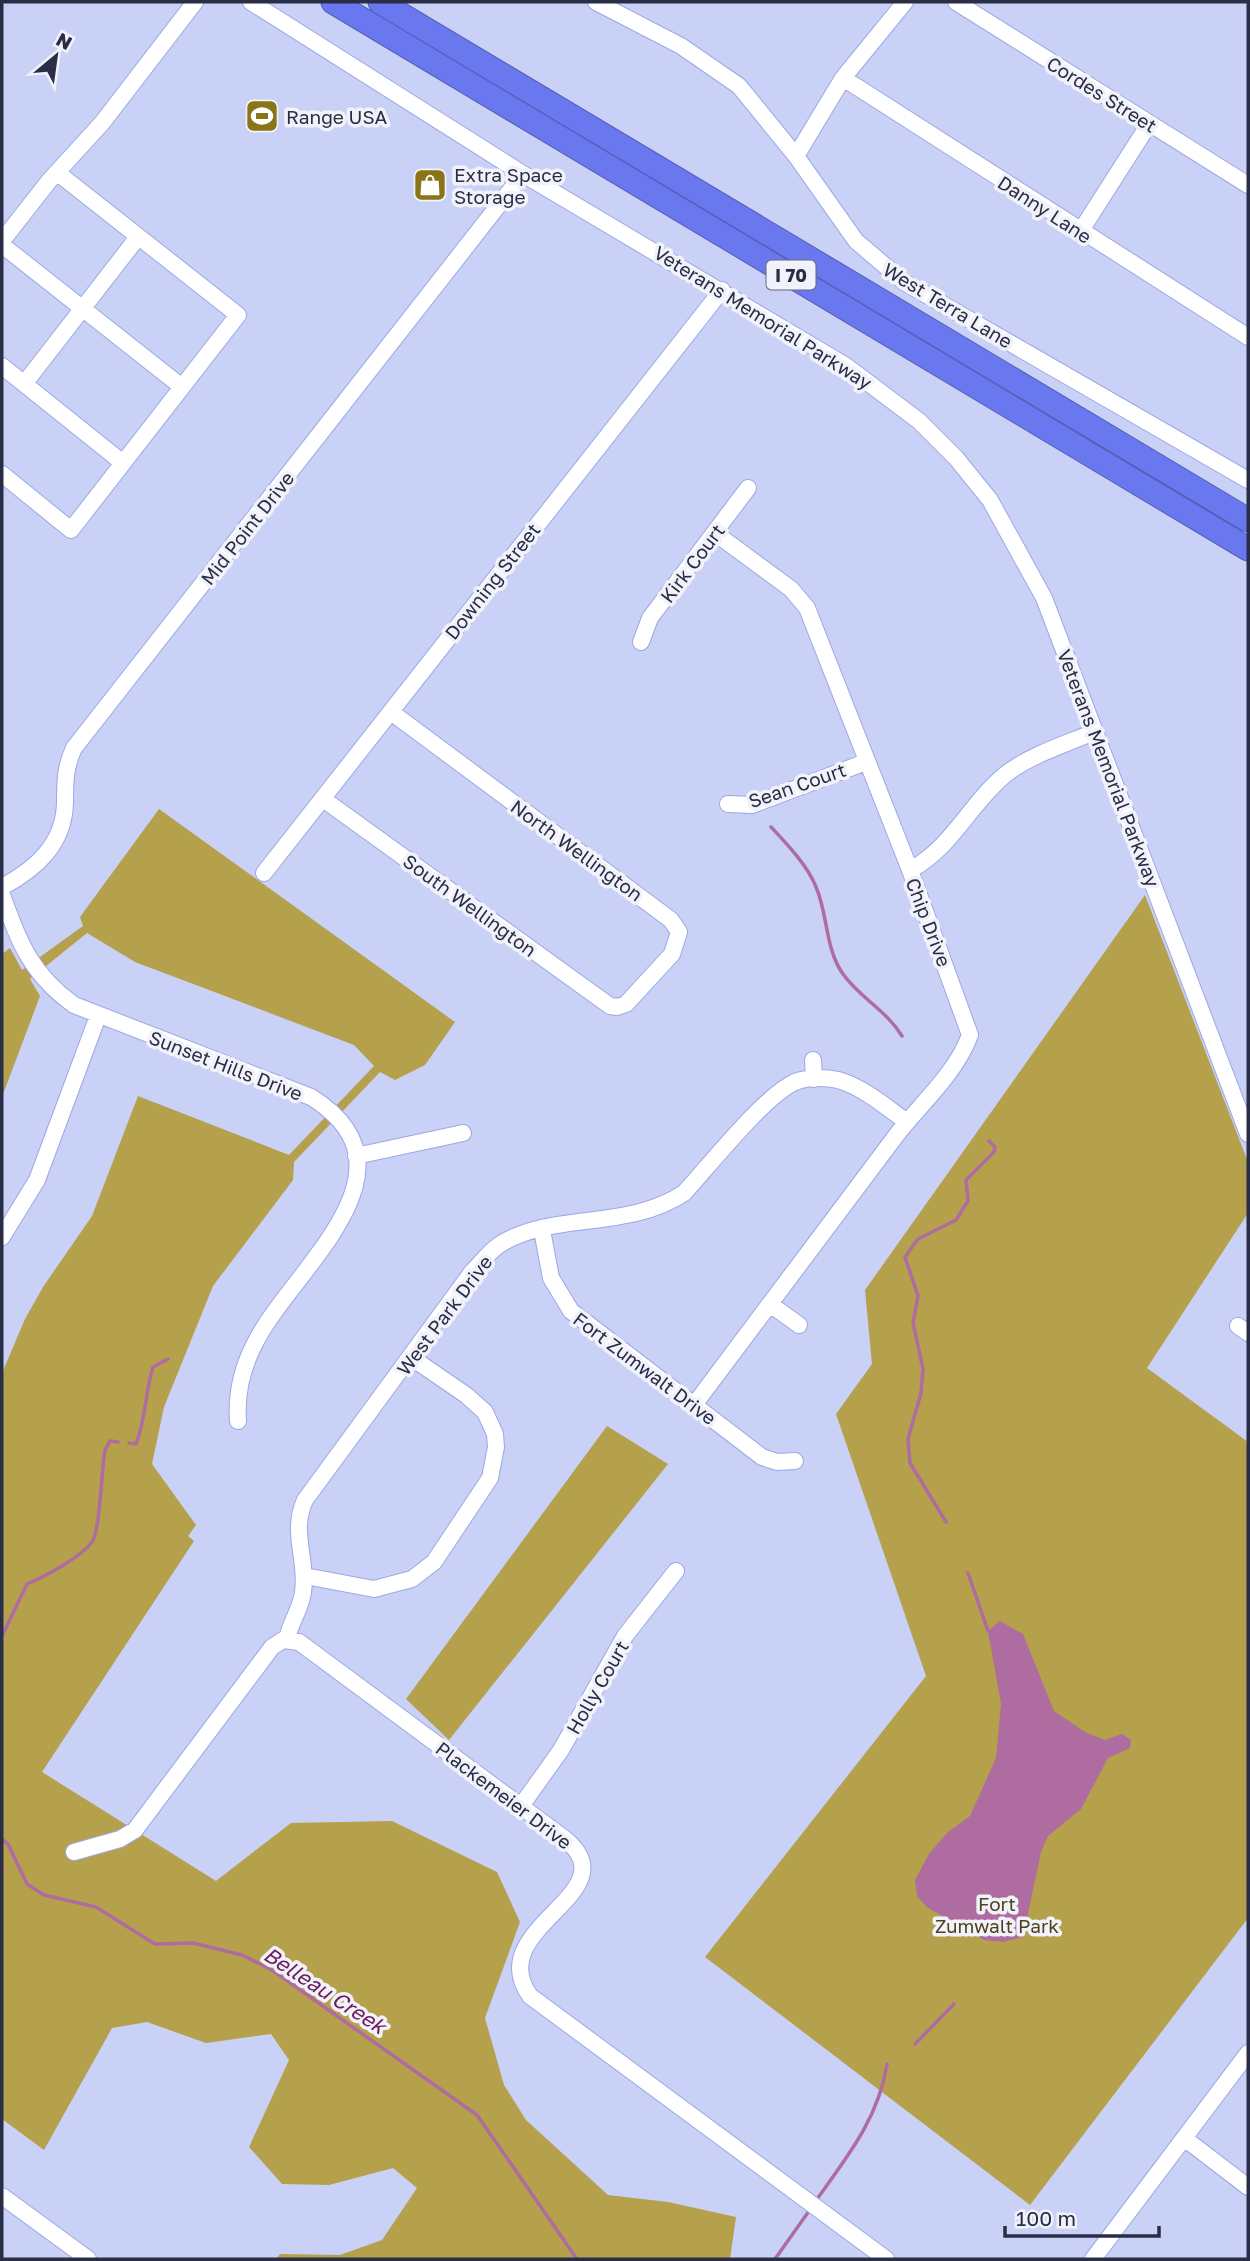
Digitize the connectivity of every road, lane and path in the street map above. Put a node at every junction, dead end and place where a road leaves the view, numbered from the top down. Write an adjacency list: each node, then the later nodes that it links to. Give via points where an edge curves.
1 (195, 2): 11 (street)
2 (251, 2): 12 (street, Veterans Memorial Parkway)
3 (333, 2): 29 (highway, I 70)
4 (380, 2): 27 (highway, I 70)
5 (596, 2): 10 (street, West Terra Lane, via 681,46 739,86)
6 (905, 2): 8 (street)
7 (956, 2): 9 (street, Cordes Street)
8 (843, 78): 10 (street); 14 (street, Danny Lane)
9 (1149, 124): 13 (street, Cordes Street); 14 (street)
10 (796, 156): 25 (street, West Terra Lane, via 856,241 904,282)
11 (59, 174): 15 (street); 16 (street)
12 (523, 174): 17 (street, Veterans Memorial Parkway); 38 (street, Mid Point Drive, via 74,748 64,778 61,830 51,849 26,874)
13 (1248, 185)
14 (1080, 232): 19 (street, Danny Lane)
15 (138, 237): 18 (street); 22 (street, via 238,315)
16 (2, 243): 18 (street)
17 (722, 290): 31 (street, Downing Street); 32 (street, Veterans Memorial Parkway, via 880,390 956,458 990,500 1039,589)
18 (82, 309): 21 (street); 22 (street)
19 (1248, 337)
20 (3, 369): 21 (street)
21 (24, 384): 23 (street)
22 (182, 387): 23 (street)
23 (123, 463): 24 (street, via 71,530)
24 (2, 474)
25 (1248, 480)
26 (748, 488): 28 (street, Kirk Court)
27 (1248, 520)
28 (715, 533): 30 (street, Kirk Court, via 650,618); 33 (street, Chip Drive, via 791,589 807,608)
29 (1248, 549)
30 (641, 642)
31 (391, 712): 34 (street, Downing Street); 40 (street, North Wellington, via 671,920 679,932 672,954)
32 (1094, 732): 36 (street, via 1004,776 936,853); 46 (street, Veterans Memorial Parkway)
33 (866, 762): 35 (street, Sean Court, via 752,805); 36 (street, Chip Drive)
34 (323, 799): 37 (street, Downing Street); 40 (street, South Wellington)
35 (728, 804)
36 (910, 870): 44 (street, Chip Drive, via 970,1035 955,1065)
37 (264, 873)
38 (2, 887)
39 (2, 895): 41 (street, Sunset Hills Drive, via 34,969 56,992)
40 (617, 1007)
41 (98, 1016): 47 (street, Sunset Hills Drive, via 311,1097 346,1129); 49 (street, via 32,1191)
42 (813, 1060): 43 (street)
43 (814, 1079): 44 (street, West Park Drive, via 856,1087); 48 (street, West Park Drive, via 796,1082 774,1096 684,1193 667,1205 647,1213)
44 (907, 1122): 50 (street, Chip Drive)
45 (463, 1133): 47 (street)
46 (1248, 1134)
47 (356, 1156): 54 (street, Sunset Hills Drive, via 358,1172 351,1204 254,1344 237,1393)
48 (542, 1230): 52 (street, West Park Drive, via 510,1239 487,1256); 53 (street, Fort Zumwalt Drive, via 551,1278 571,1311)
49 (2, 1237)
50 (770, 1304): 51 (street); 53 (street, Chip Drive)
51 (799, 1325)
52 (412, 1359): 57 (street, West Park Drive, via 305,1500 298,1533); 57 (street, via 480,1407 492,1426 504,1446 488,1482 434,1562 398,1585 374,1589)
53 (694, 1405): 55 (street, Fort Zumwalt Drive, via 762,1457)
54 (238, 1421)
55 (795, 1461)
56 (676, 1571): 59 (street, Holly Court, via 625,1636 561,1750)
57 (305, 1576): 58 (street, West Park Drive)
58 (288, 1639): 59 (street, Plackemeier Drive, via 313,1650); 60 (street, via 272,1647 135,1830)
59 (521, 1806): 66 (street, Plackemeier Drive, via 574,1846 583,1861 573,1892 528,1942 518,1962 518,1973 530,1996)
60 (74, 1852)
61 (1248, 2053): 62 (street)
62 (1184, 2138): 63 (street); 67 (street)
63 (1248, 2187)
64 (2, 2196): 65 (street)
65 (88, 2259)
66 (886, 2259)
67 (1093, 2259)

